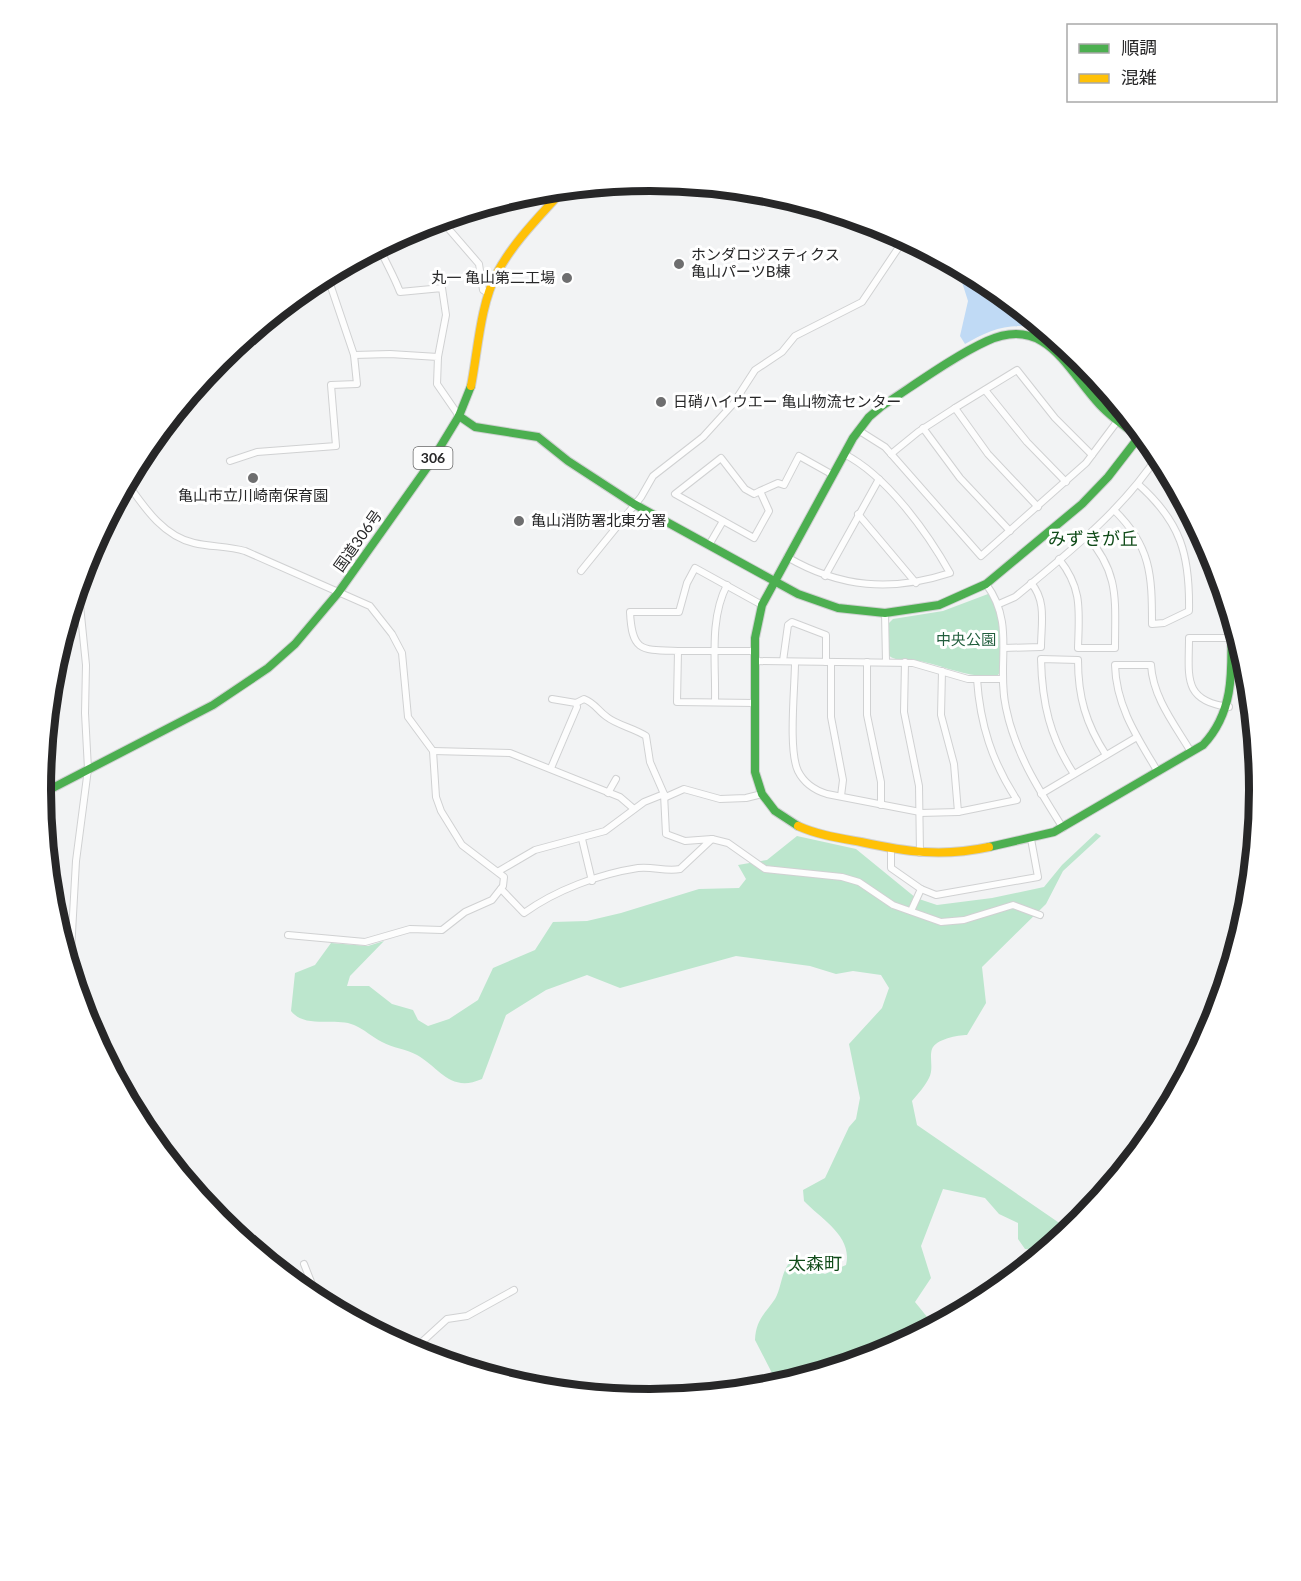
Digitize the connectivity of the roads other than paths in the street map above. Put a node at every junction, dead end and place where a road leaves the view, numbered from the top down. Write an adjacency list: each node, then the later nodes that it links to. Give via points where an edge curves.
1 (556, 199): 6 (main road, 国道306号 / 306, via 504,260)
2 (447, 227): 6 (street, via 479,264 483,290)
3 (900, 246): 31 (street, via 864,300 795,336 782,352 761,365 733,404 703,436 655,475)
4 (382, 255): 9 (street, via 400,292 442,288 446,315)
5 (330, 284): 8 (street)
6 (489, 294): 13 (main road, 国道306号 / 306, via 474,373)
7 (1050, 344): 18 (main road, via 1021,334 997,336 882,406)
8 (354, 355): 9 (street); 23 (street, via 357,384 331,385 336,446 257,452)
9 (438, 357): 13 (street, via 437,384)
10 (1078, 371): 15 (main road, via 1098,403)
11 (985, 390): 12 (street); 22 (street, via 1017,370 1055,418); 27 (street)
12 (955, 408): 17 (street); 32 (street, via 988,453)
13 (459, 416): 31 (main road, via 475,427 538,437); 48 (main road, 国道306号 / 306)
14 (1120, 419): 15 (street)
15 (1118, 422): 16 (main road); 22 (street)
16 (1127, 427)
17 (923, 428): 21 (street); 36 (street, via 967,486)
18 (858, 430): 20 (main road); 21 (street)
19 (1137, 440): 45 (main road, via 1082,504)
20 (844, 454): 25 (main road); 26 (street, via 867,466)
21 (891, 454): 36 (street, via 981,556)
22 (1092, 455): 27 (street)
23 (230, 461)
24 (1153, 463): 28 (street)
25 (833, 475): 30 (street, via 799,456 784,485 778,483); 39 (main road)
26 (879, 479): 34 (street); 44 (street, via 934,546 950,573)
27 (1066, 482): 32 (street)
28 (1138, 484): 33 (street); 33 (street, via 1162,507 1178,533 1189,569 1190,611 1152,624 1153,582 1145,553)
29 (132, 489): 48 (street, via 158,522 180,537 197,544 245,551)
30 (760, 491): 35 (street, via 769,511 754,538); 35 (street, via 754,494 745,489 721,458 675,494)
31 (634, 504): 38 (main road); 41 (street)
32 (1038, 507): 36 (street)
33 (1114, 510): 37 (street)
34 (858, 514): 42 (street); 44 (street)
35 (723, 521): 38 (street)
36 (1010, 531)
37 (1086, 535): 40 (street); 40 (street, via 1104,558 1113,579 1115,648 1078,648 1077,590)
38 (709, 545): 43 (main road)
39 (786, 557): 42 (street); 43 (main road)
40 (1059, 559): 46 (street)
41 (581, 571)
42 (825, 576): 44 (street, via 877,586)
43 (774, 580): 50 (main road); 52 (main road, via 826,605)
44 (916, 583)
45 (986, 584): 49 (street); 52 (main road, via 939,605)
46 (1031, 584): 49 (street); 55 (street, via 1042,601 1041,647)
47 (727, 585): 50 (street); 56 (street, via 695,568 680,612 630,612 631,634 638,645 650,651); 57 (street, via 718,612)
48 (338, 593): 75 (street, via 370,606 392,634 402,653 408,717); 79 (main road, 国道306号 / 306, via 295,644 237,690)
49 (999, 604): 55 (street)
50 (762, 605): 58 (main road)
51 (80, 606): 79 (street, via 86,655)
52 (885, 613): 64 (street)
53 (1231, 638): 73 (street, via 1189,635 1188,676 1193,690 1207,703)
54 (1231, 640): 73 (main road)
55 (1004, 648): 68 (street)
56 (678, 651): 57 (street); 70 (street, via 677,702)
57 (716, 651): 58 (street); 70 (street)
58 (754, 651): 60 (main road)
59 (783, 661): 60 (street); 61 (street); 62 (street, via 788,625 792,622 826,635)
60 (754, 662): 72 (main road)
61 (795, 662): 62 (street); 88 (street, via 797,770 813,788)
62 (829, 662): 63 (street); 88 (street, via 831,717 843,780)
63 (867, 662): 64 (street); 89 (street, via 867,715 879,771)
64 (886, 662): 65 (street)
65 (905, 663): 66 (street); 91 (street, via 904,712 917,769)
66 (942, 671): 67 (street); 92 (street, via 941,715 954,764)
67 (977, 679): 68 (street); 92 (street, via 979,710 988,746 1017,800)
68 (1003, 679): 86 (street, via 1015,744)
69 (552, 699): 71 (street)
70 (715, 701): 72 (street)
71 (576, 703): 78 (street); 87 (street, via 584,699 592,702 608,718 646,736 650,762)
72 (755, 703): 85 (main road, via 754,763)
73 (1229, 707): 76 (main road, via 1214,735)
74 (1137, 737): 76 (street, via 1120,702 1115,665 1151,665 1158,698); 77 (street); 80 (street)
75 (433, 752): 78 (street, via 510,753); 99 (street, via 436,797 441,811 462,845)
76 (1191, 752): 80 (main road)
77 (1106, 755): 81 (street); 81 (street, via 1083,710 1078,660 1041,659 1050,728)
78 (551, 768): 84 (street)
79 (84, 771): 83 (main road, 国道306号 / 306); 106 (street)
80 (1158, 772): 93 (main road)
81 (1074, 774): 86 (street)
82 (616, 779): 84 (street)
83 (51, 789)
84 (608, 793): 90 (street)
85 (762, 794): 87 (street, via 720,799 684,789); 97 (main road, via 780,816 802,829)
86 (1041, 794): 93 (street)
87 (665, 796): 90 (street); 95 (street, via 666,834 685,842)
88 (841, 796): 89 (street)
89 (881, 805): 91 (street)
90 (634, 809): 94 (street, via 606,831)
91 (920, 812): 92 (street); 98 (street)
92 (958, 812)
93 (1063, 828): 96 (main road)
94 (582, 839): 99 (street, via 535,850); 100 (street)
95 (712, 839): 100 (street, via 680,869 639,868); 103 (street, via 728,843 765,869 842,877 859,882 893,905)
96 (1031, 839): 98 (main road, via 951,854); 102 (street, via 1038,877 951,894)
97 (891, 848): 98 (main road); 102 (street, via 891,868)
98 (920, 853)
99 (499, 871): 101 (street, via 504,877)
100 (592, 881): 101 (street, via 547,898 524,913)
101 (501, 890): 105 (street, via 492,900 465,912 442,930 410,929 365,942)
102 (921, 890): 103 (street)
103 (911, 910): 104 (street, via 940,922 964,920 1013,905)
104 (1040, 915)
105 (288, 935)
106 (71, 947)
107 (304, 1264): 108 (street)
108 (313, 1286)
109 (514, 1290): 110 (street, via 468,1316 447,1319)
110 (420, 1344)

